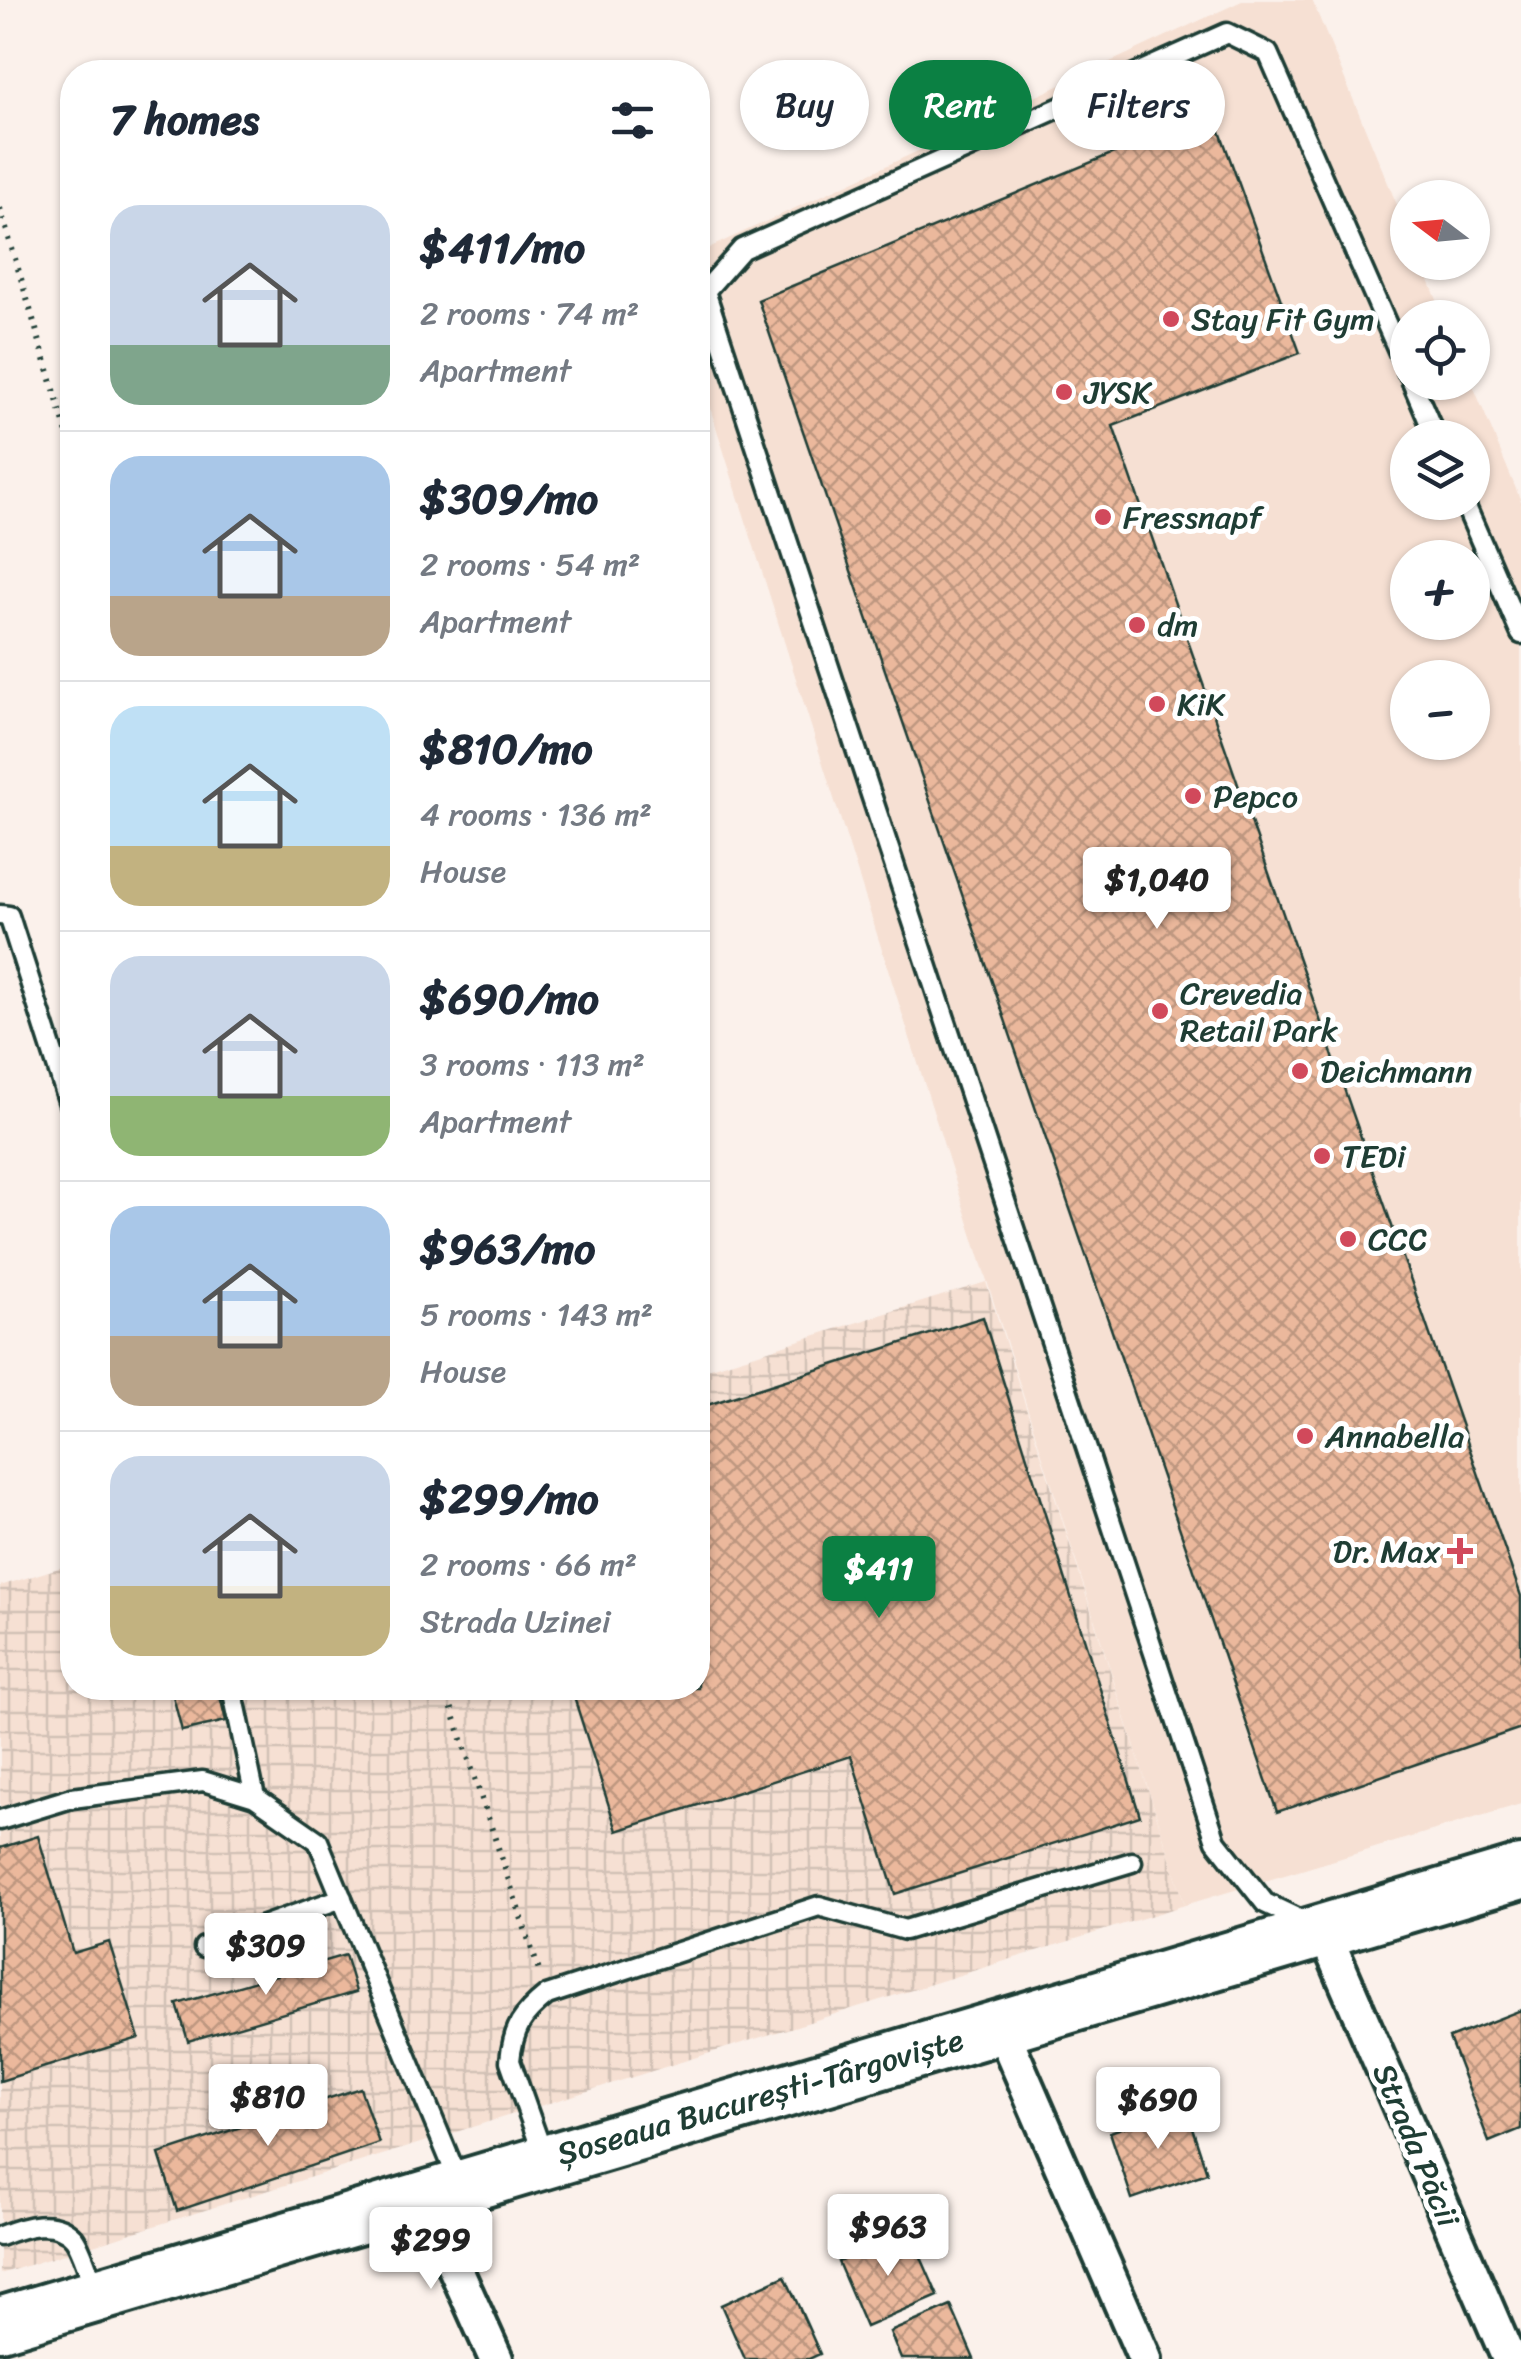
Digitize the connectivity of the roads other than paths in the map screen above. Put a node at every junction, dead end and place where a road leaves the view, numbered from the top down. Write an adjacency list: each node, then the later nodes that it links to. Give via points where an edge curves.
1 (710, 286): 3 (lane, via 742,248 1227,33 1268,53)
2 (710, 303): 14 (lane, via 1216,1841 1265,1903)
3 (1390, 332)
4 (1472, 520): 5 (lane)
5 (1521, 634)
6 (0, 915): 7 (lane, via 9,916)
7 (60, 1075)
8 (235, 1700): 9 (lane)
9 (256, 1797): 10 (lane, via 203,1781 72,1798); 13 (lane, via 318,1840)
10 (0, 1820)
11 (1132, 1862): 17 (lane, via 905,1930 819,1906 547,1994 518,2024 510,2061)
12 (1521, 1872): 14 (main road, Șoseaua București-Târgoviște)
13 (342, 1898): 15 (lane); 18 (lane)
14 (1324, 1930): 16 (main road, Șoseaua București-Târgoviște); 24 (street, Strada Păcii)
15 (204, 1947)
16 (1001, 2026): 17 (main road, Șoseaua București-Târgoviște); 23 (street)
17 (545, 2161): 18 (main road, Șoseaua București-Târgoviște)
18 (442, 2193): 20 (main road, Șoseaua București-Târgoviște); 22 (street)
19 (0, 2236): 20 (lane, via 27,2226 56,2226 74,2238)
20 (98, 2295): 21 (main road, Șoseaua București-Târgoviște)
21 (0, 2324)
22 (496, 2359)
23 (1145, 2359)
24 (1509, 2359)

